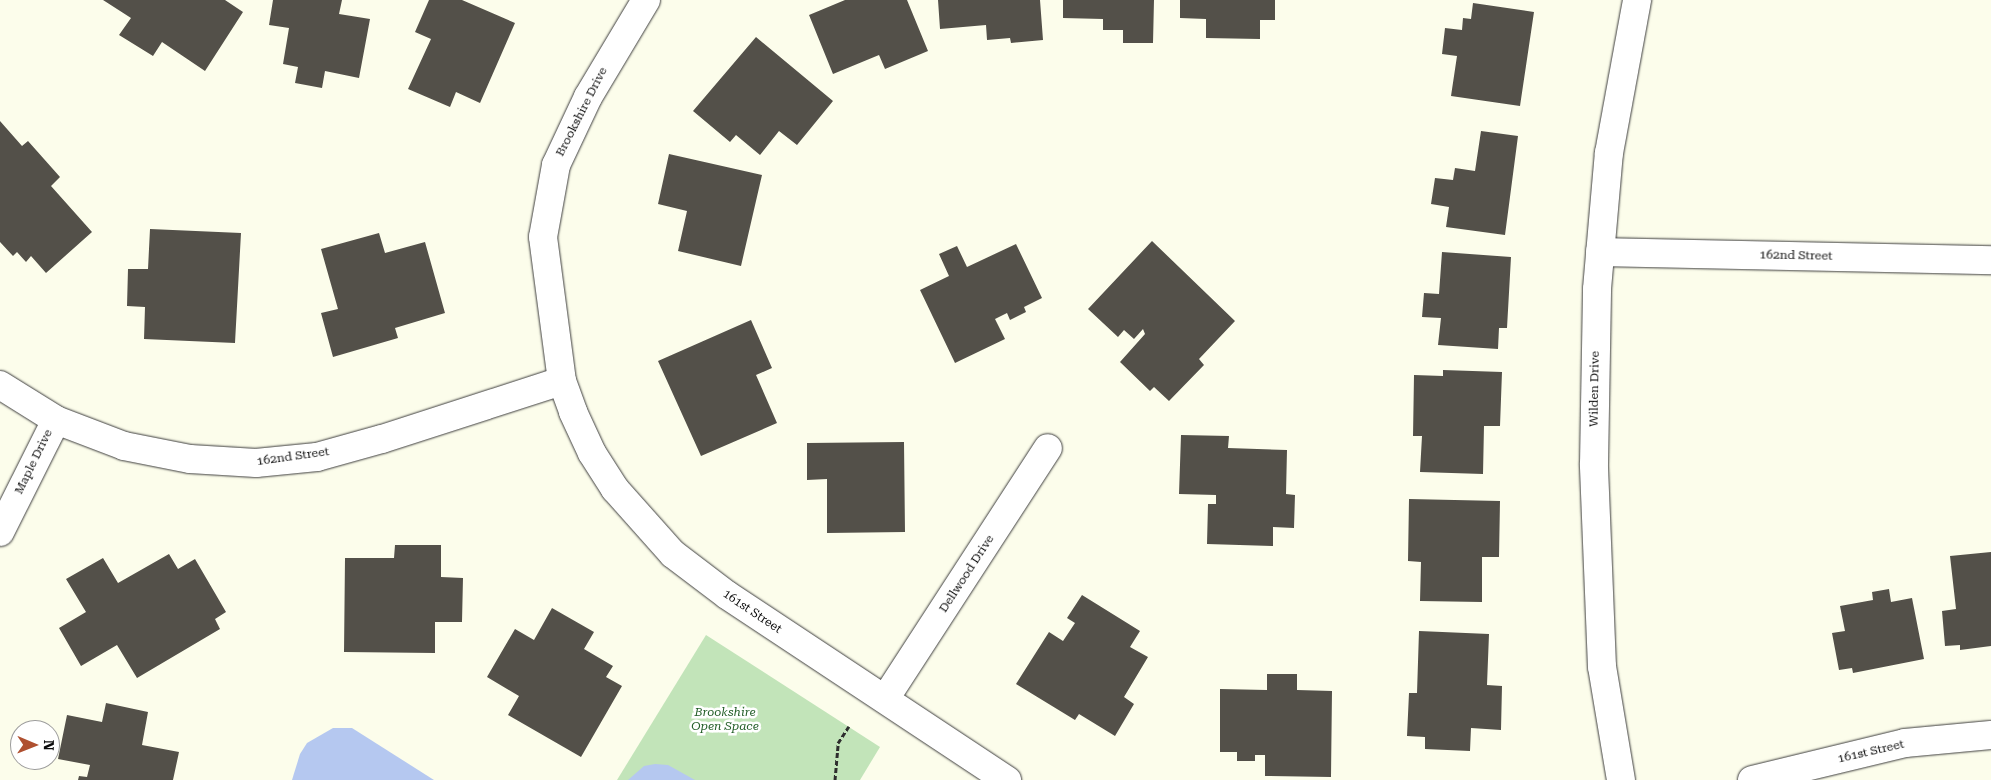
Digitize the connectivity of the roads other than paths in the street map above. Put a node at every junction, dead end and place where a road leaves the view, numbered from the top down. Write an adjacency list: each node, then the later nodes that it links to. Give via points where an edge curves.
1 (1637, 0): 3 (street, Wilden Drive, via 1609,153)
2 (639, 2): 5 (street, Brookshire Drive, via 556,165 543,237)
3 (1600, 252): 4 (street, 162nd Street); 13 (street, Wilden Drive, via 1595,493 1602,667)
4 (1991, 260)
5 (562, 381): 7 (street, 162nd Street, via 373,442 317,456 256,463 190,459 124,446); 10 (street, 161st Street, via 592,453 615,489 673,554 727,595)
6 (0, 385): 7 (street, 162nd Street)
7 (56, 420): 9 (street, Maple Drive)
8 (1048, 448): 10 (street, Dellwood Drive)
9 (0, 532)
10 (885, 699): 12 (street, 161st Street)
11 (1991, 735): 14 (street, 161st Street, via 1905,743)
12 (1007, 780)
13 (1621, 780)
14 (1752, 780)

